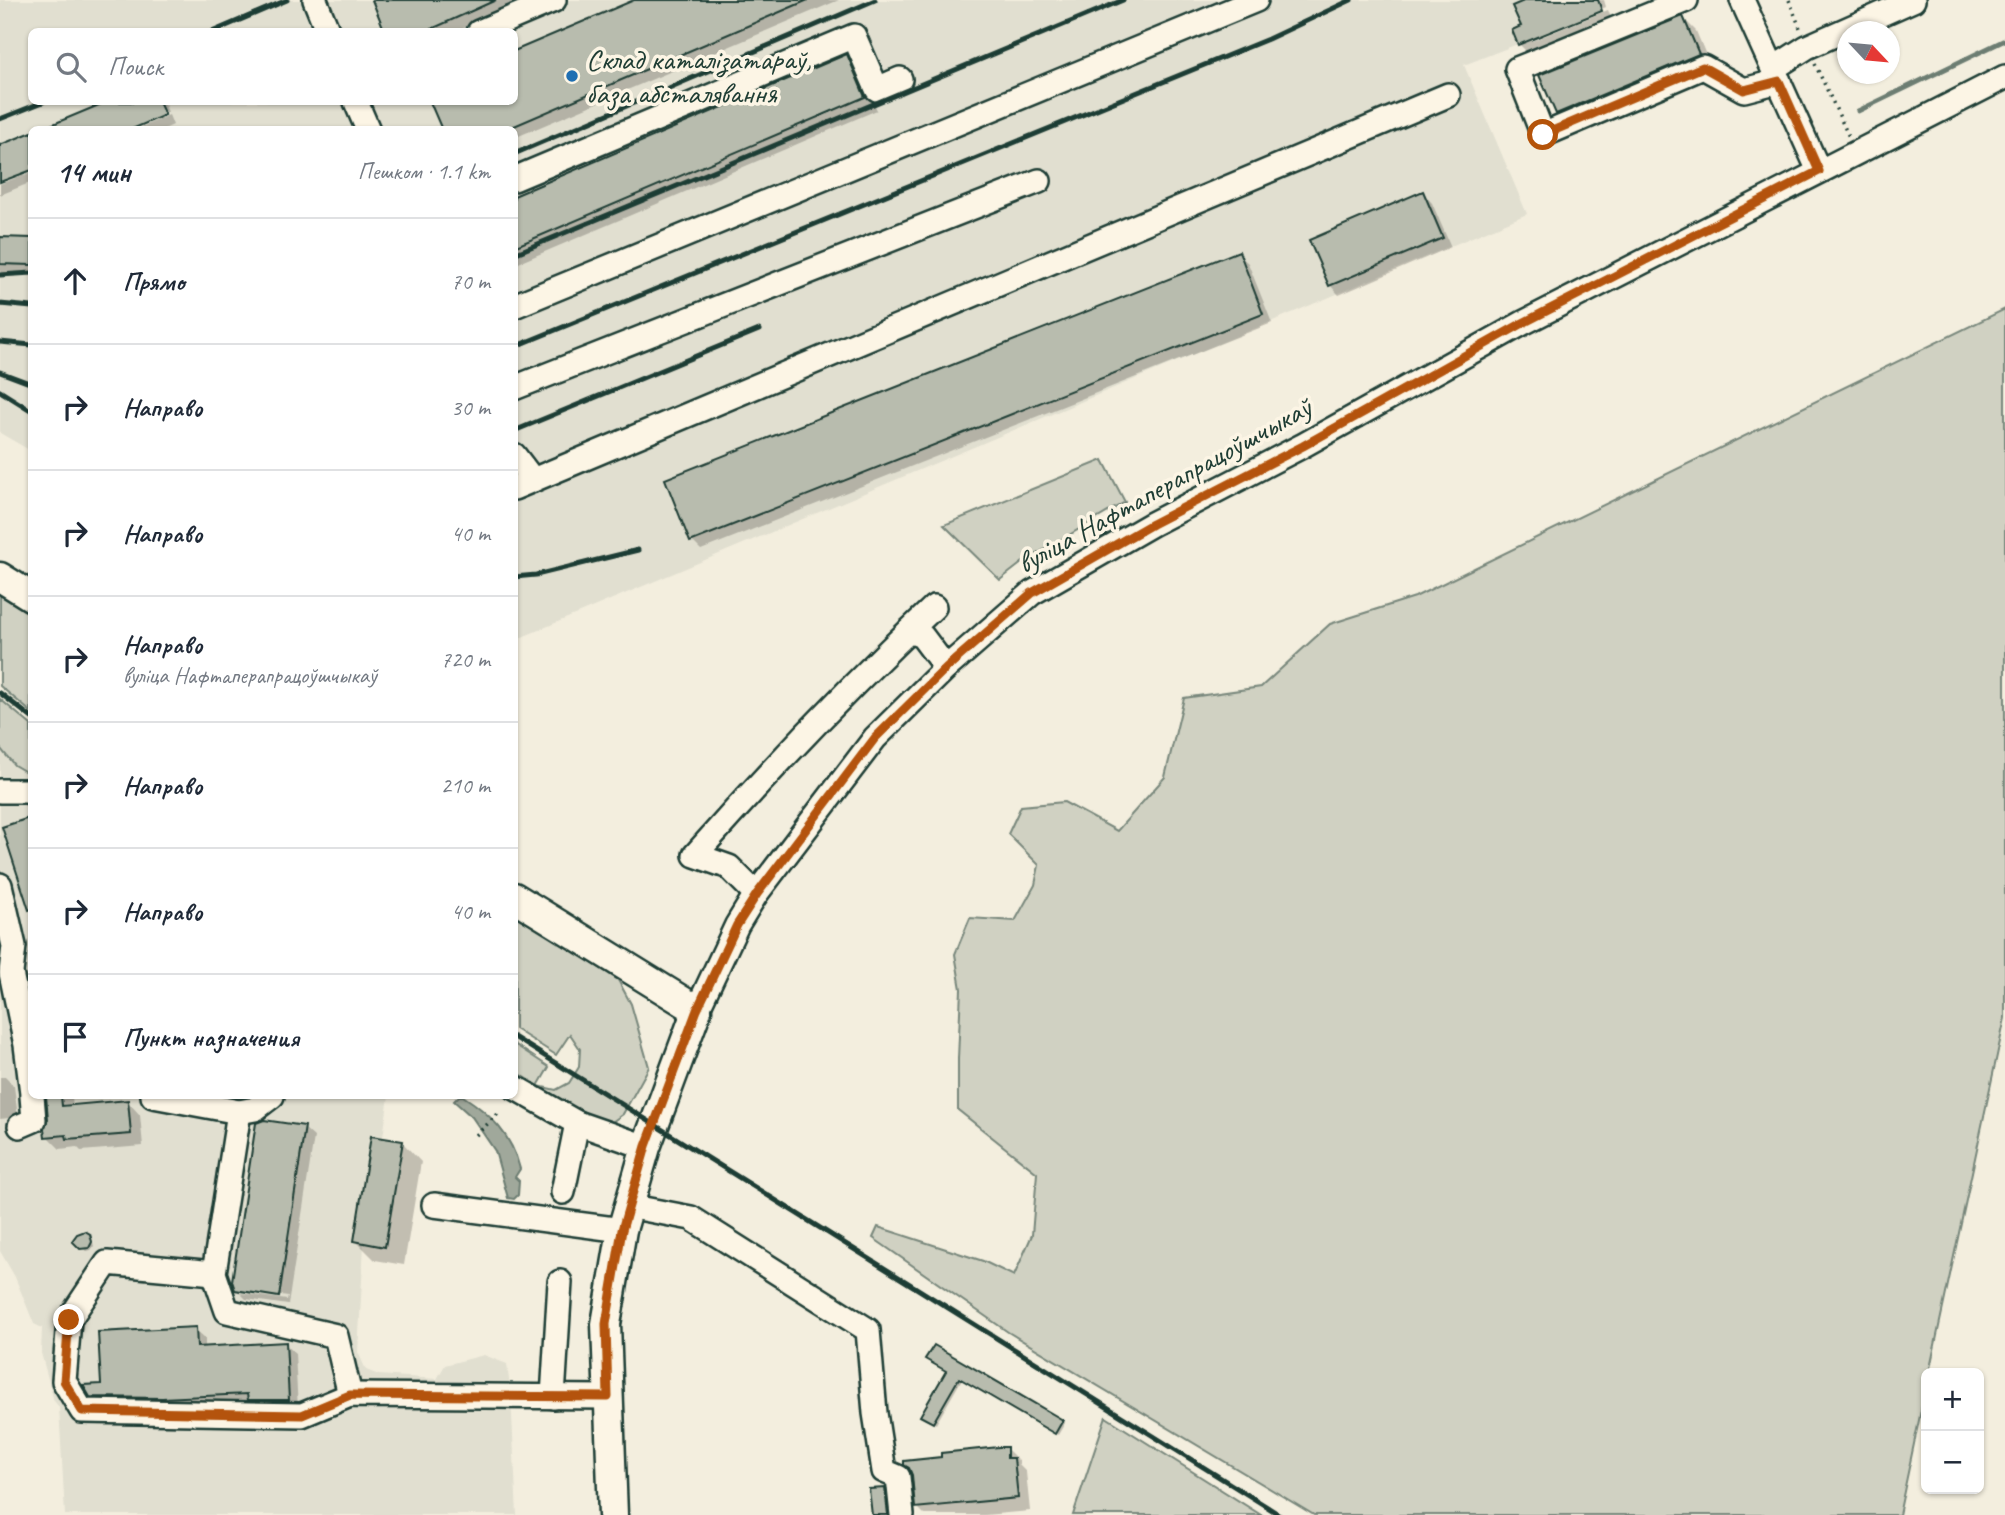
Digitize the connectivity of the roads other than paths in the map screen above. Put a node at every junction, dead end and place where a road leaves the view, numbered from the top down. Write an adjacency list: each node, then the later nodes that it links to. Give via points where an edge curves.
1 (315, 0): 8 (street)
2 (554, 0): 9 (street)
3 (1256, 0): 19 (street)
4 (1686, 0): 10 (street, via 1517,69 1543,135 1703,67 1744,90)
5 (1742, 0): 10 (street)
6 (1913, 0): 7 (street)
7 (1873, 8): 10 (street, via 1807,47)
8 (326, 28)
9 (488, 28)
10 (1776, 75): 16 (street)
11 (2005, 77): 16 (street, вуліца Нафтаперапрацоўшчыкаў)
12 (901, 79): 17 (street, via 877,89 855,36)
13 (1448, 95): 22 (street)
14 (357, 105): 15 (street)
15 (366, 126)
16 (1819, 171): 27 (street, вуліца Нафтаперапрацоўшчыкаў, via 1523,323 1152,524 1032,593)
17 (518, 178)
18 (1039, 181): 20 (street)
19 (518, 304)
20 (518, 386)
21 (518, 467): 22 (street)
22 (524, 484)
23 (0, 577): 24 (main road)
24 (28, 594)
25 (934, 607): 26 (street)
26 (909, 631): 27 (street, via 922,636); 31 (street, via 750,792 695,855 729,867)
27 (946, 668): 31 (street, вуліца Нафтаперапрацоўшчыкаў, via 875,738)
28 (0, 791): 29 (street)
29 (28, 791)
30 (0, 885): 34 (street, via 14,946 11,973)
31 (757, 894): 33 (street, вуліца Нафтаперапрацоўшчыкаў, via 737,925)
32 (518, 899): 33 (main road)
33 (697, 1010): 42 (main road, вуліца Нафтаперапрацоўшчыкаў)
34 (28, 1061)
35 (518, 1089): 40 (street)
36 (32, 1099): 41 (street, via 34,1120)
37 (169, 1099): 39 (street)
38 (268, 1099): 39 (street, via 255,1110)
39 (239, 1112): 46 (street)
40 (577, 1123): 42 (street); 43 (street)
41 (20, 1126)
42 (646, 1146): 45 (main road, вуліца Нафтаперапрацоўшчыкаў)
43 (563, 1192)
44 (434, 1205): 45 (street)
45 (625, 1218): 50 (main road, вуліца Нафтаперапрацоўшчыкаў, via 606,1324); 52 (street, via 691,1218 868,1330 884,1471 898,1478)
46 (214, 1273): 48 (street, via 227,1311 336,1336); 48 (street, via 107,1263 69,1320 64,1381 82,1411 302,1415)
47 (560, 1282): 49 (street)
48 (350, 1395): 49 (street)
49 (553, 1396): 50 (street)
50 (608, 1397): 51 (main road, вуліца Нафтаперапрацоўшчыкаў)
51 (613, 1515)
52 (902, 1515)

